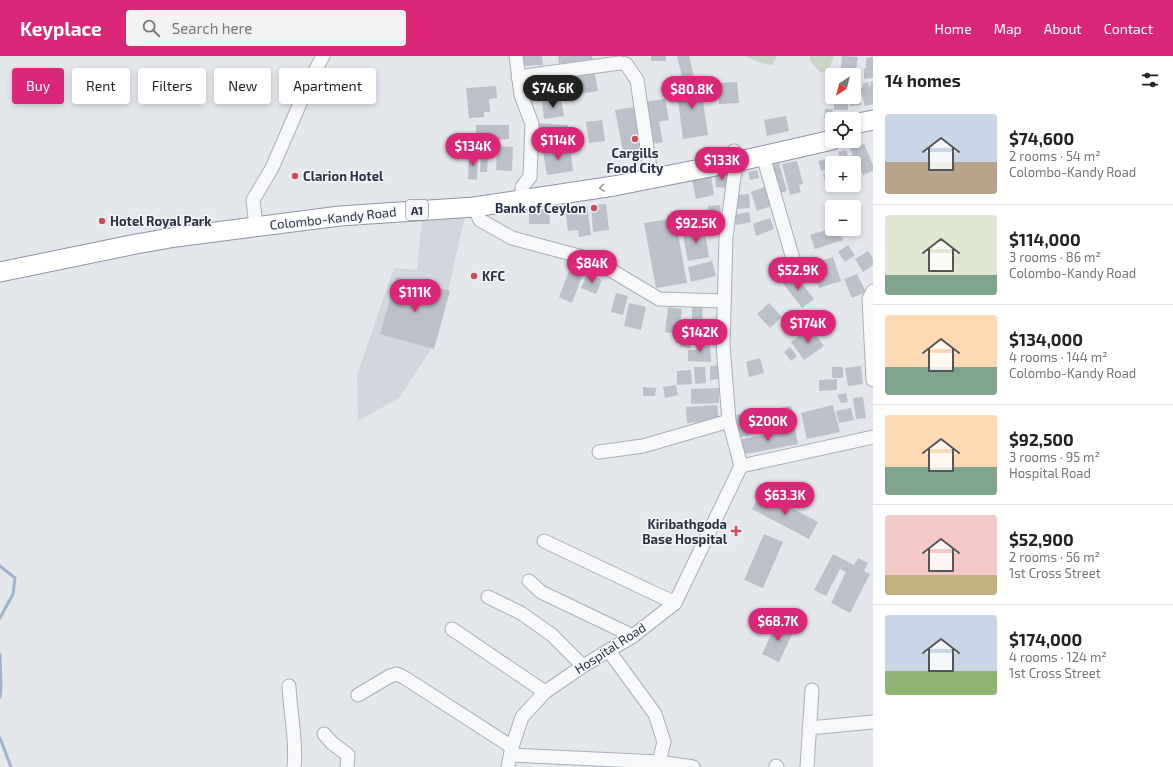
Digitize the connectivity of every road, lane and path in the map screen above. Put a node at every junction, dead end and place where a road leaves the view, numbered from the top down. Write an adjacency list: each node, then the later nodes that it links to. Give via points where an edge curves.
1 (323, 56): 15 (street, via 272,168 255,196)
2 (516, 56): 3 (street)
3 (518, 77): 12 (street, via 626,64 637,80); 13 (street, via 521,95 532,124 530,177)
4 (873, 120): 5 (highway)
5 (861, 123)
6 (825, 131): 11 (highway, Colombo-Kandy Road / A1)
7 (873, 132): 8 (highway)
8 (861, 135)
9 (825, 142): 10 (highway, Colombo-Kandy Road / A1)
10 (763, 156): 11 (highway, Colombo-Kandy Road / A1); 17 (street)
11 (735, 157): 12 (highway, Colombo-Kandy Road / A1); 13 (highway, Colombo-Kandy Road / A1, one-way to 13, via 616,186); 20 (street, via 726,238)
12 (650, 168): 13 (highway, Colombo-Kandy Road / A1)
13 (522, 193): 14 (highway, Colombo-Kandy Road / A1); 15 (highway, Colombo-Kandy Road / A1, via 345,204)
14 (474, 207): 15 (highway, Colombo-Kandy Road / A1); 20 (street, via 480,220 512,238 594,260 659,299)
15 (255, 220): 16 (highway, Colombo-Kandy Road / A1, via 174,225); 18 (highway, Colombo-Kandy Road / A1)
16 (0, 261)
17 (794, 262)
18 (0, 272)
19 (873, 291): 21 (street, via 869,299)
20 (724, 301): 23 (street, via 723,345)
21 (872, 360): 22 (street)
22 (873, 380)
23 (729, 421): 25 (street, via 643,446); 26 (street)
24 (873, 436): 26 (street)
25 (599, 452)
26 (741, 466): 30 (street, Hospital Road)
27 (544, 541): 30 (street)
28 (529, 582): 32 (street, via 540,592)
29 (488, 597): 34 (street, via 520,613 552,636)
30 (675, 602): 32 (street, Hospital Road)
31 (452, 629): 37 (street)
32 (633, 636): 33 (street, Hospital Road)
33 (609, 651): 34 (street, Hospital Road); 43 (street, via 655,714 664,742)
34 (583, 666): 37 (street, Hospital Road)
35 (289, 686): 44 (street, via 296,747)
36 (812, 690): 40 (street)
37 (545, 692): 42 (street, Hospital Road, via 522,717)
38 (358, 695): 42 (street, via 397,674)
39 (873, 722): 40 (street)
40 (809, 728): 47 (street)
41 (324, 734): 45 (street, via 348,755)
42 (510, 756): 43 (street)
43 (659, 762): 46 (street)
44 (294, 767)
45 (347, 767)
46 (693, 767)
47 (807, 767)

